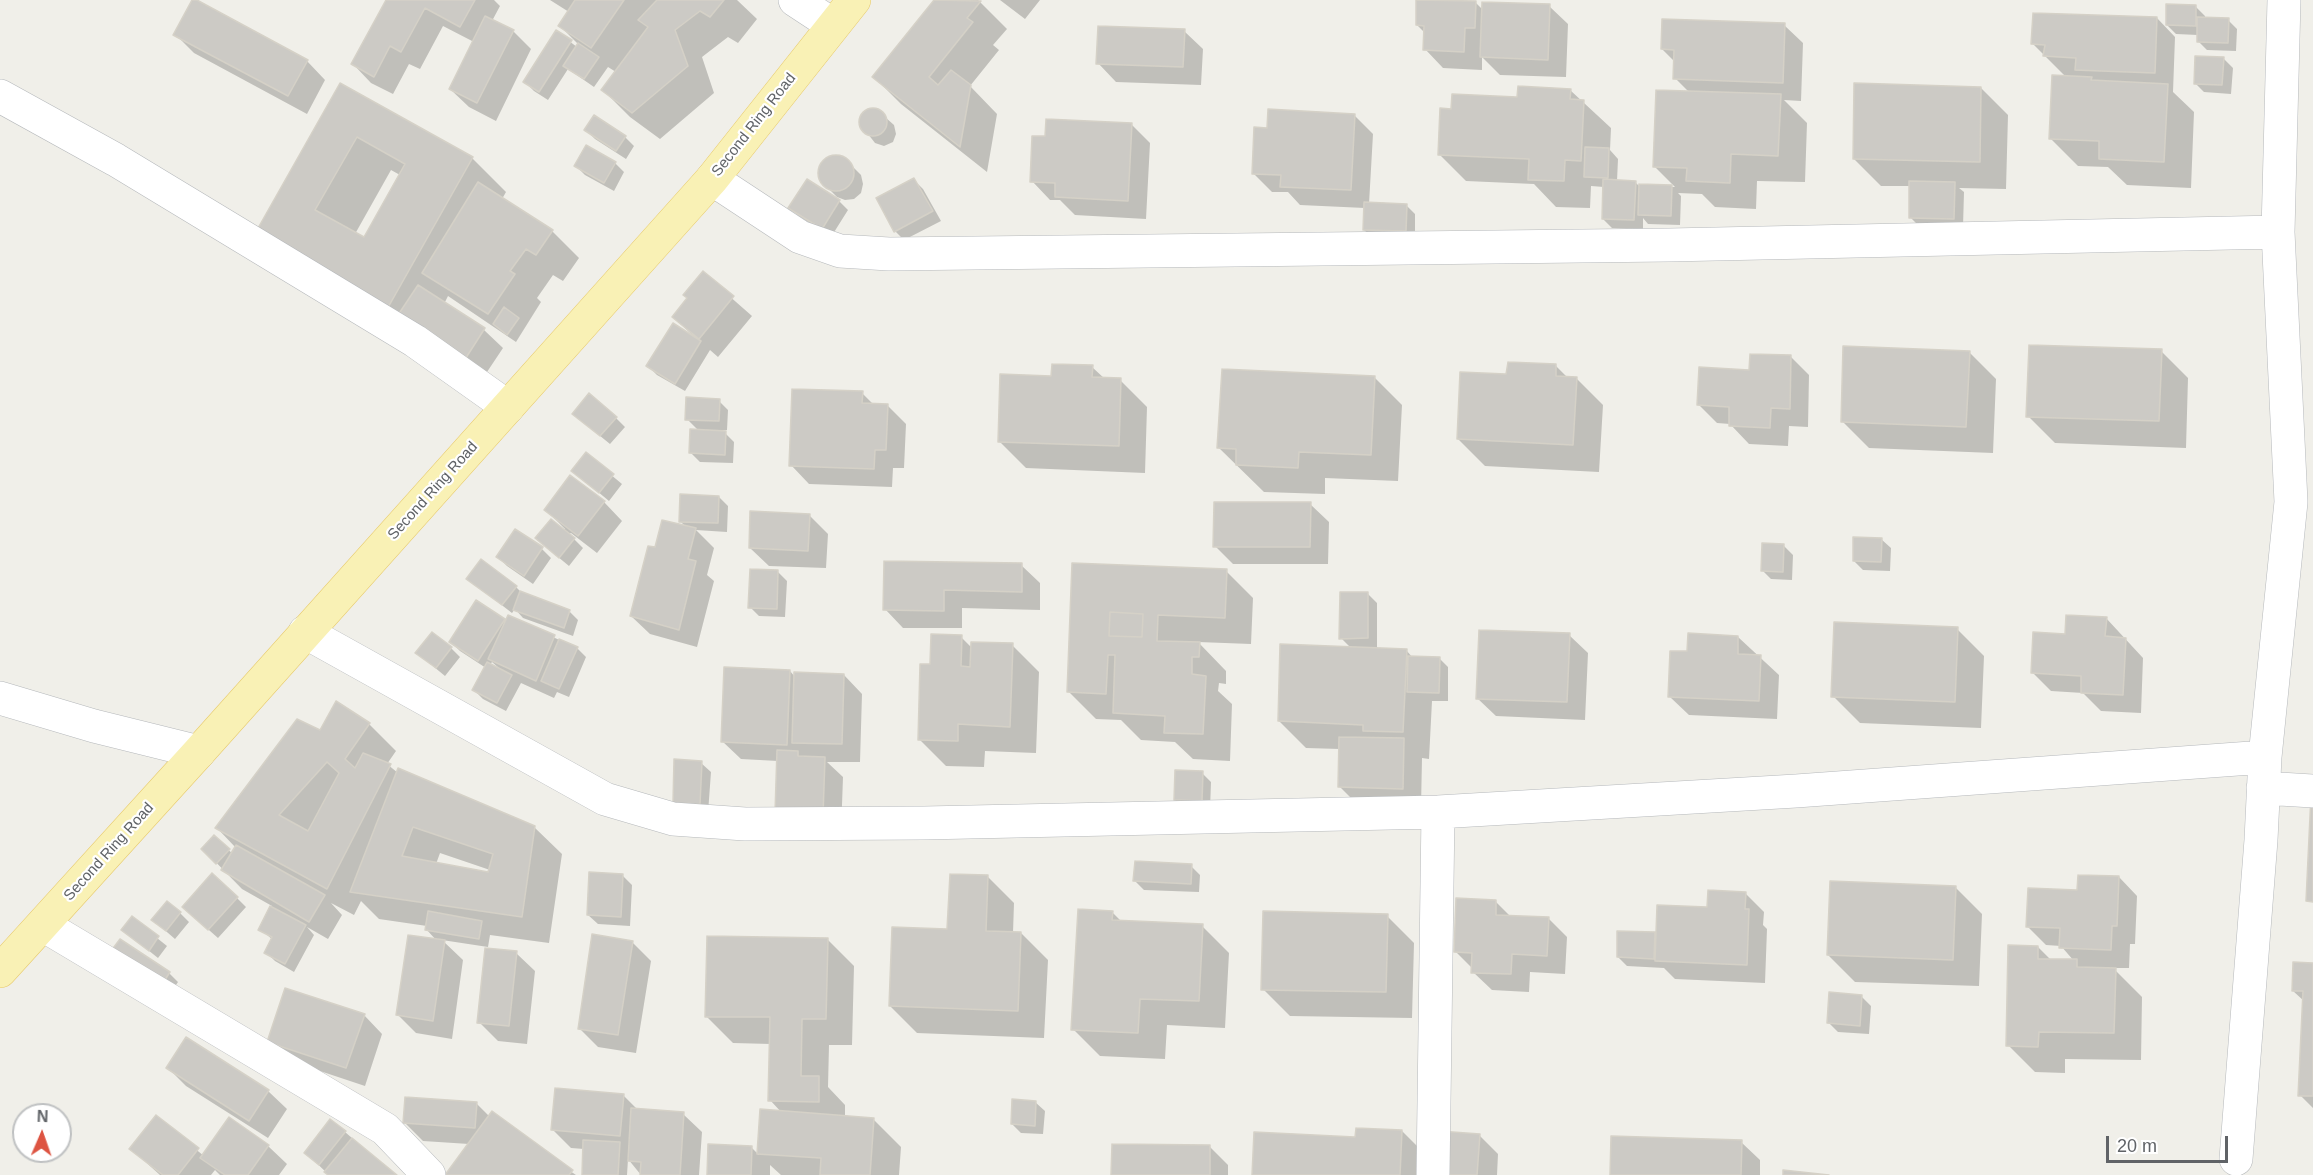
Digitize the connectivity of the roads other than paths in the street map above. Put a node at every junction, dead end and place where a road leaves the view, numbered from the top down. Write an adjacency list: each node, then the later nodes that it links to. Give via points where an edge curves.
1 (795, 0): 4 (street)
2 (854, 0): 4 (main road, Second Ring Road)
3 (2284, 0): 7 (street)
4 (833, 25): 6 (main road, Second Ring Road)
5 (0, 96): 8 (street, via 116,160 415,341)
6 (712, 179): 7 (street, via 800,237 840,251 889,254 1669,245); 8 (main road, Second Ring Road)
7 (2278, 232): 9 (street)
8 (508, 407): 10 (main road, Second Ring Road)
9 (2302, 502): 13 (street)
10 (305, 632): 12 (main road, Second Ring Road); 15 (street, via 605,799 673,819 745,824 924,824)
11 (0, 698): 12 (street)
12 (199, 752): 16 (main road, Second Ring Road)
13 (2264, 772): 14 (street); 15 (street, via 1808,790); 18 (street)
14 (2313, 791)
15 (1438, 812): 20 (street)
16 (43, 925): 17 (main road, Second Ring Road); 19 (street, via 386,1129)
17 (0, 971)
18 (2236, 1159)
19 (429, 1175)
20 (1433, 1175)

